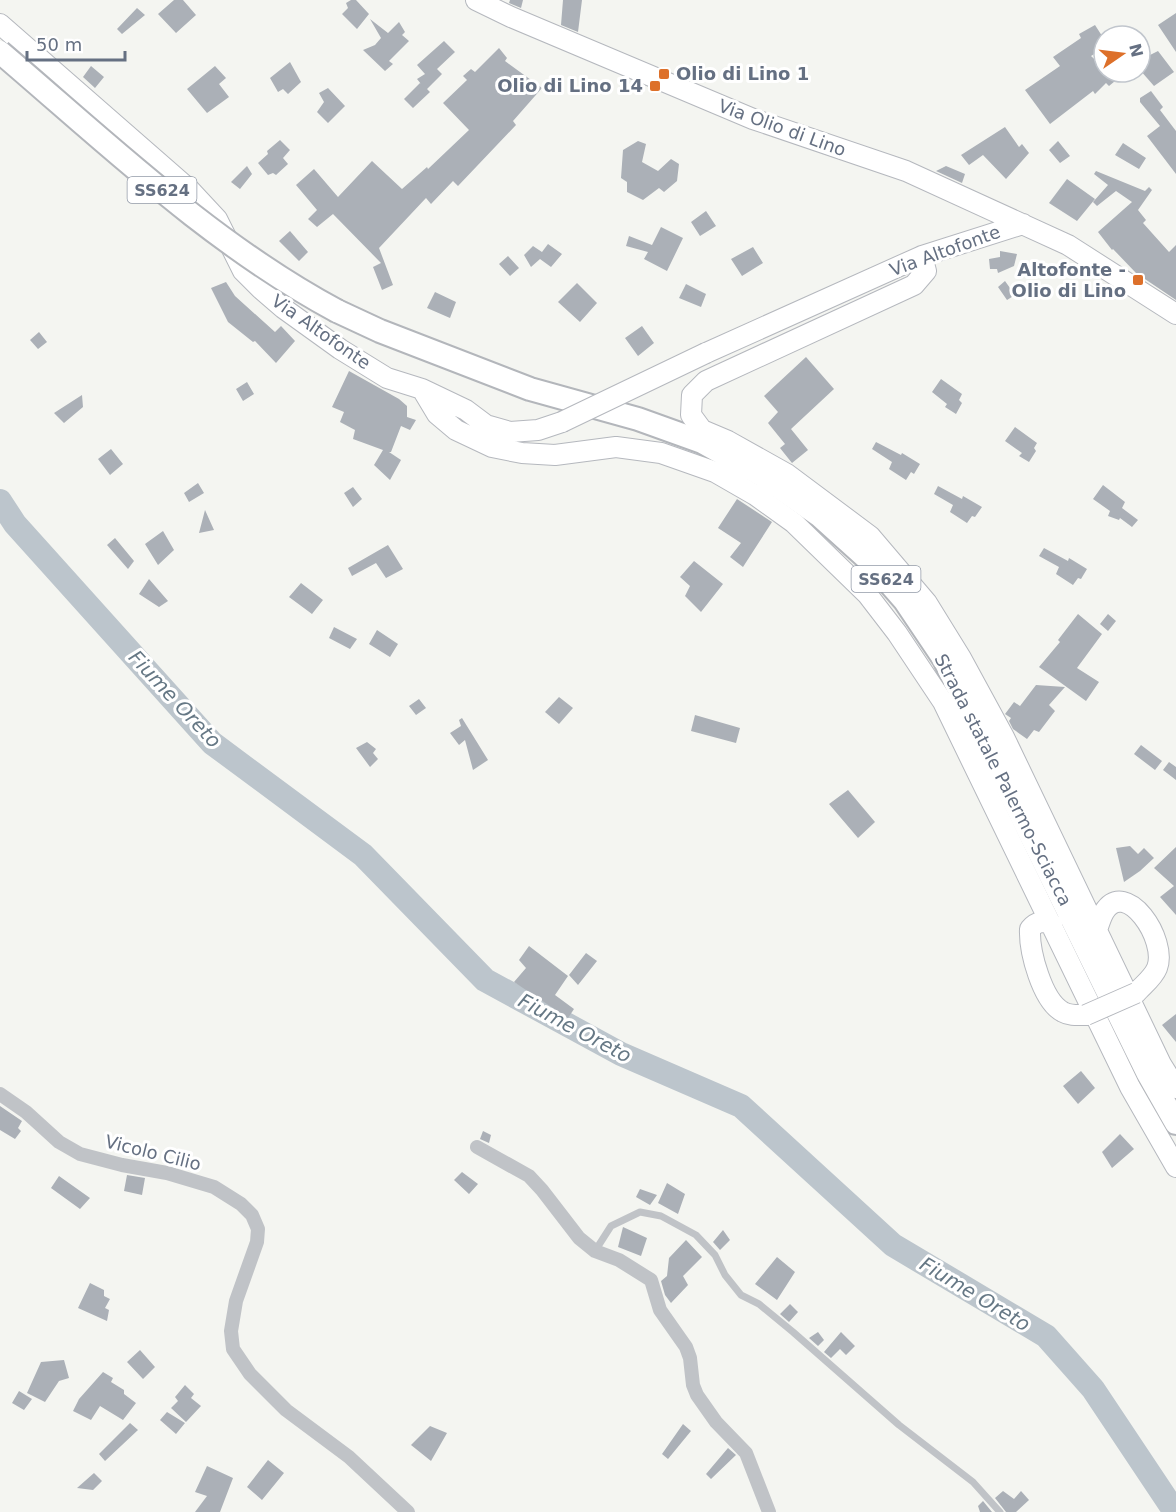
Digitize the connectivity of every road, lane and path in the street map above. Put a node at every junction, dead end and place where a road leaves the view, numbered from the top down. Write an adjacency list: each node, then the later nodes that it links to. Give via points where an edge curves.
1 (476, 0): 4 (main road, Via Olio di Lino, via 753,119 906,171)
2 (0, 24): 7 (main road, Via Altofonte, via 190,190 217,219 243,271 283,308 387,378)
3 (0, 52): 13 (main road, Strada statale Palermo-Sciacca / SS624, bridge, via 182,207 251,260 304,293 380,331 530,389 638,419 702,442 763,476 820,516 870,561 905,601 944,659 1147,1072)
4 (1023, 224): 5 (main road, Via Altofonte); 6 (main road, Via Altofonte, via 1068,246)
5 (922, 256): 7 (main road, Via Altofonte, bridge, via 538,430 510,432 486,425 466,410); 9 (main road, via 926,271 914,285 706,381 692,395 692,415 702,430 787,474 870,536 927,603 1004,737)
6 (1176, 314)
7 (422, 389): 8 (main road, via 437,414 456,430 492,447 555,455 616,447 661,453 715,472 794,523 867,594 920,666 943,702)
8 (1052, 924): 9 (main road, bridge, via 1044,921 1030,929 1032,955 1050,1000 1072,1015 1086,1015 1136,993 1157,967 1155,936 1134,907 1113,903 1104,912); 15 (main road, via 1130,1087)
9 (1097, 930): 10 (main road)
10 (1169, 1064): 11 (main road)
11 (1176, 1089)
12 (0, 1094): 17 (street, Vicolo Cilio, via 80,1154 214,1187 252,1215 258,1229 257,1242 236,1301 231,1331 233,1349 250,1374 286,1410 349,1457)
13 (1176, 1123)
14 (477, 1147): 16 (street, via 529,1176 579,1238)
15 (1176, 1167)
16 (595, 1251): 18 (street, via 619,1260 651,1280 660,1310 686,1347 697,1395 746,1453); 19 (lane, via 611,1226 640,1212 661,1216 696,1235 715,1255 741,1295 759,1304 898,1425 973,1482)
17 (408, 1512)
18 (770, 1512)
19 (1000, 1512)

